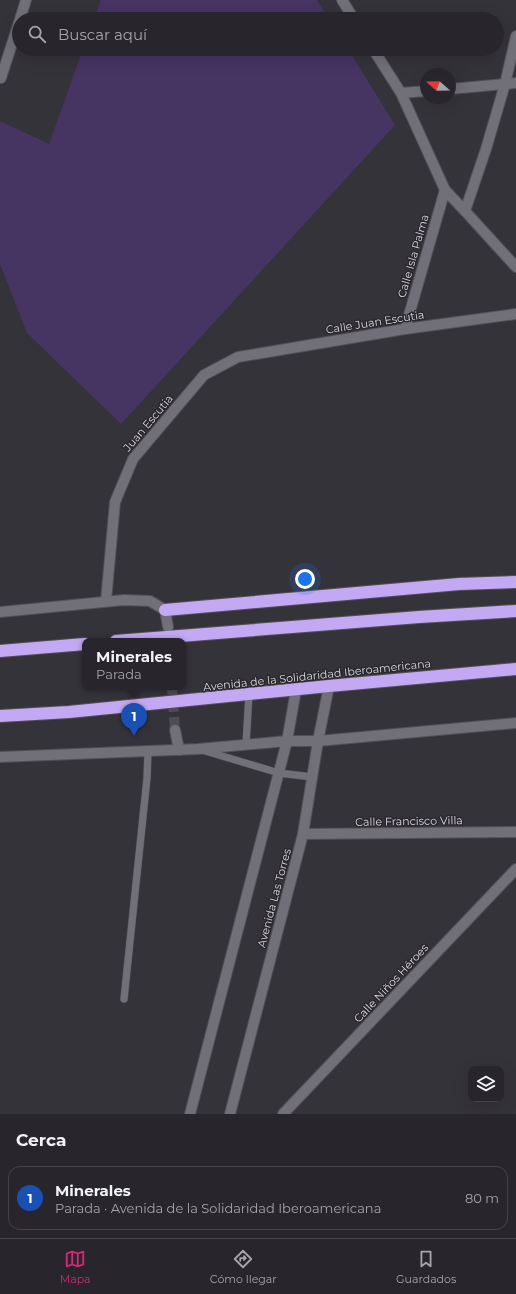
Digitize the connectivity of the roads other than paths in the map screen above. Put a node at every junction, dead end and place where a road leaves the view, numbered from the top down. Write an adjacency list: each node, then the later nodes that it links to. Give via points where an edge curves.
1 (26, 0): 3 (street)
2 (342, 0): 4 (street)
3 (22, 12)
4 (350, 12)
5 (516, 36): 9 (street)
6 (12, 44): 8 (street)
7 (377, 56): 13 (street)
8 (1, 78)
9 (505, 84): 10 (street); 11 (street); 15 (street)
10 (516, 84)
11 (456, 88)
12 (420, 91): 13 (street)
13 (401, 93): 14 (street)
14 (445, 190): 15 (street); 18 (street, Calle Isla Palma)
15 (465, 210): 16 (street)
16 (516, 267)
17 (516, 314): 18 (street, Calle Juan Escutia)
18 (405, 329): 19 (street, Calle Juan Escutia)
19 (238, 357): 21 (street, Juan Escutia, via 204,375 133,459 115,502)
20 (516, 582): 22 (highway, via 459,584)
21 (106, 601): 22 (street, via 150,602); 24 (street)
22 (165, 610): 25 (street)
23 (516, 611): 26 (highway)
24 (0, 612)
25 (168, 627)
26 (153, 638)
27 (82, 644): 28 (highway)
28 (0, 651)
29 (516, 669): 30 (highway, Avenida de la Solidaridad Iberoamericana)
30 (329, 686): 31 (highway, Avenida de la Solidaridad Iberoamericana); 37 (street, Avenida Las Torres)
31 (296, 690): 32 (highway, Avenida de la Solidaridad Iberoamericana); 36 (street)
32 (249, 694): 33 (highway, Avenida de la Solidaridad Iberoamericana, via 69,712); 38 (lane)
33 (0, 716)
34 (516, 723): 37 (street)
35 (175, 730): 40 (street)
36 (287, 741): 37 (street); 38 (street); 43 (street)
37 (318, 741): 44 (street, Avenida Las Torres)
38 (246, 744): 39 (street)
39 (198, 749): 40 (street); 43 (lane)
40 (179, 750): 41 (street)
41 (148, 752): 42 (street); 48 (lane)
42 (0, 757)
43 (279, 773): 44 (lane); 49 (street)
44 (312, 777): 46 (street, Avenida Las Torres)
45 (516, 832): 46 (street, Calle Francisco Villa)
46 (303, 834): 50 (street, Avenida Las Torres)
47 (516, 869): 51 (street, Calle Niños Héroes)
48 (124, 999)
49 (190, 1114)
50 (230, 1114)
51 (283, 1114)

